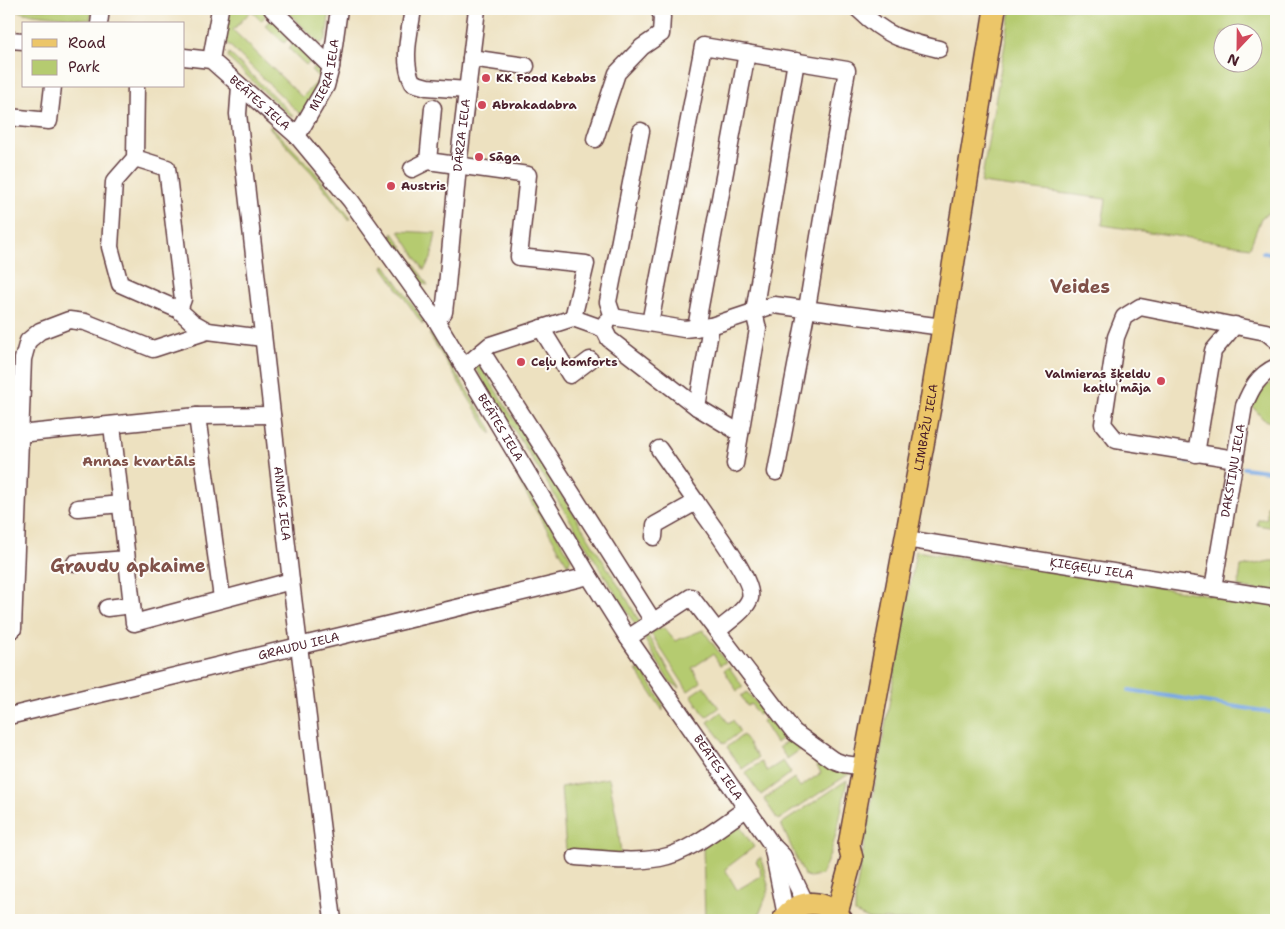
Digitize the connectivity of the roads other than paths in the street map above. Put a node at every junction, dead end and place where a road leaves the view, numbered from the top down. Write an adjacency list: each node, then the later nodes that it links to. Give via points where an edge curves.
1 (101, 9): 10 (street)
2 (220, 9): 17 (street)
3 (272, 9): 20 (street)
4 (339, 9): 20 (street, MIERA IELA)
5 (413, 9): 24 (street, via 407,64 413,83)
6 (477, 9): 16 (street, DĀRZA IELA)
7 (659, 9): 29 (street, via 661,34 642,46 617,74)
8 (858, 9): 13 (street, via 898,39)
9 (995, 9): 44 (main road, LIMBAŽU IELA)
10 (99, 22)
11 (9, 40): 12 (street)
12 (22, 41)
13 (939, 49)
14 (747, 53): 18 (street); 40 (street, via 703,46); 42 (street)
15 (185, 57): 17 (street)
16 (471, 58): 19 (street); 24 (street, DĀRZA IELA)
17 (211, 60): 21 (street, BEĀTES IELA)
18 (796, 62): 34 (street, via 847,70); 36 (street)
19 (526, 66)
20 (331, 67): 28 (street, MIERA IELA, via 326,86)
21 (240, 86): 28 (street, BEĀTES IELA); 46 (street, ANNAS IELA, via 238,114)
22 (53, 88): 26 (street, via 49,121)
23 (136, 88): 30 (street)
24 (467, 90): 32 (street, DĀRZA IELA)
25 (433, 108): 31 (street)
26 (9, 117)
27 (641, 131): 39 (street, via 608,302)
28 (297, 136): 38 (street, BEĀTES IELA, via 351,201)
29 (595, 140)
30 (135, 158): 35 (street, via 167,168 183,299); 35 (street, via 114,182 110,247 120,284)
31 (428, 161): 32 (street); 33 (street)
32 (458, 166): 37 (street, via 528,174 519,257 586,264); 38 (street, DĀRZA IELA, via 444,312)
33 (412, 169)
34 (807, 308): 36 (street, via 774,305); 44 (street); 62 (street)
35 (179, 310): 45 (street)
36 (754, 312): 42 (street); 57 (street, via 758,329)
37 (573, 318): 39 (street); 43 (street)
38 (436, 320): 50 (street, BEĀTES IELA)
39 (609, 323): 40 (street); 52 (street, via 610,339)
40 (650, 324): 42 (street, via 684,329)
41 (1235, 325): 47 (street, via 1266,332); 59 (street, via 1213,351); 59 (street, via 1140,307 1124,317 1116,337 1104,424 1116,440)
42 (703, 327): 52 (street)
43 (541, 328): 48 (street, via 490,345); 49 (street, via 570,375)
44 (943, 328): 67 (main road, LIMBAŽU IELA)
45 (208, 331): 46 (street); 56 (street, via 153,349 85,322 69,320 40,332 28,341 23,360)
46 (263, 338): 53 (street, ANNAS IELA)
47 (1276, 340)
48 (482, 352): 50 (street); 77 (street)
49 (590, 360)
50 (464, 367): 70 (street, BEĀTES IELA)
51 (1276, 367): 60 (street, DAKSTIŅU IELA, via 1253,385 1244,406)
52 (697, 407): 57 (street)
53 (272, 415): 54 (street); 71 (street, ANNAS IELA)
54 (197, 416): 55 (street); 73 (street)
55 (112, 425): 56 (street); 64 (street)
56 (20, 434): 78 (street)
57 (740, 434): 61 (street)
58 (659, 449): 63 (street)
59 (1196, 454): 60 (street)
60 (1234, 459): 72 (street, DAKSTIŅU IELA)
61 (734, 464)
62 (776, 472)
63 (696, 502): 66 (street, via 655,525); 79 (street, via 750,586 750,598 741,611)
64 (121, 504): 65 (street); 68 (street)
65 (78, 508)
66 (654, 537)
67 (906, 539): 72 (street, ĶIEĢEĻU IELA); 83 (main road, LIMBAŽU IELA)
68 (127, 559): 69 (street); 75 (street)
69 (75, 563)
70 (589, 576): 80 (street, BEĀTES IELA); 81 (street, GRAUDU IELA)
71 (291, 581): 73 (street); 81 (street, ANNAS IELA)
72 (1213, 588): 74 (street, ĶIEĢEĻU IELA)
73 (222, 598): 75 (street, via 134,623)
74 (1276, 598)
75 (132, 605): 76 (street)
76 (107, 608)
77 (653, 621): 79 (street, via 691,597); 80 (street)
78 (13, 629)
79 (718, 631): 83 (street, via 794,732 833,760)
80 (628, 638): 84 (street, BEĀTES IELA)
81 (300, 644): 82 (street, GRAUDU IELA); 89 (street, ANNAS IELA)
82 (9, 716)
83 (864, 767): 87 (main road, LIMBAŽU IELA, via 849,845)
84 (746, 809): 85 (street, BEĀTES IELA); 86 (street, via 695,843 661,858 621,861)
85 (772, 845): 87 (street, BEĀTES IELA); 88 (street, BEĀTES IELA)
86 (576, 857)
87 (826, 910): 88 (main road)
88 (785, 918)
89 (333, 920)

